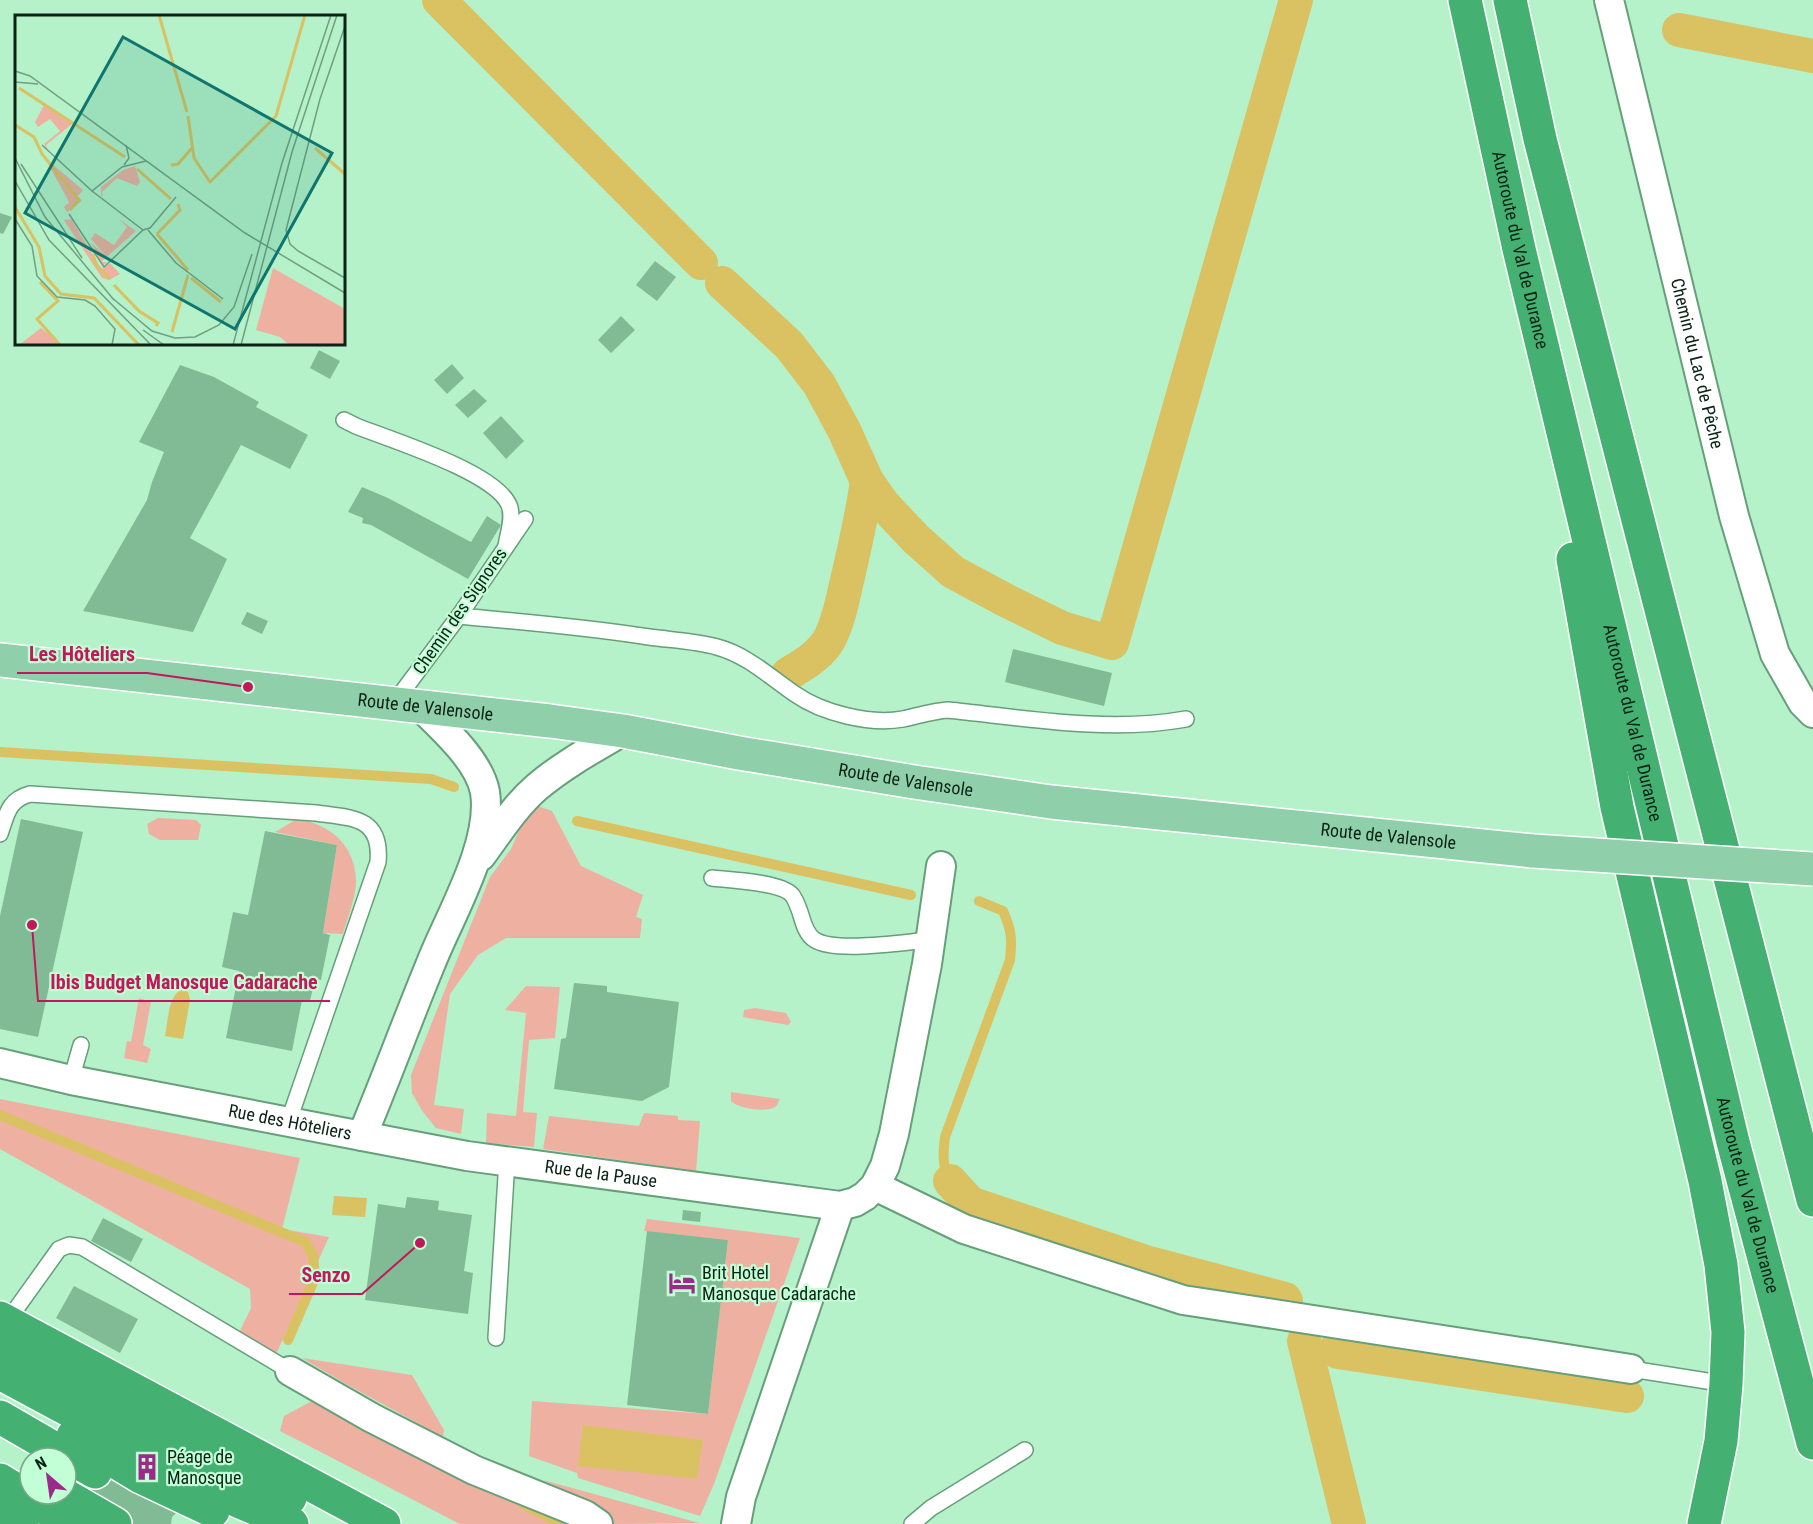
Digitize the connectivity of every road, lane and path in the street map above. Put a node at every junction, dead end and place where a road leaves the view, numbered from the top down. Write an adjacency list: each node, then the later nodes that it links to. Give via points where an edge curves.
1 (1465, 0): 4 (highway, Autoroute du Val de Durance)
2 (1510, 0): 27 (highway, via 1540,139)
3 (1609, 0): 11 (street, Chemin du Lac de Pêche, via 1734,516 1775,654)
4 (1519, 249): 34 (highway, via 1617,807 1722,1265 1728,1332); 37 (highway, Autoroute du Val de Durance, via 1733,1142)
5 (344, 420): 7 (lane, via 473,472 494,487 509,505 511,519)
6 (525, 519): 7 (lane, Chemin des Signores)
7 (506, 546): 8 (lane, Chemin des Signores)
8 (459, 616): 10 (lane, Chemin des Signores); 12 (lane, via 716,646 742,657 818,708 834,714 884,721 948,710 1098,724 1157,724)
9 (0, 660): 10 (main road, Route de Valensole)
10 (407, 705): 13 (main road, Route de Valensole); 15 (street, Rue des Hôteliers, via 465,754 480,778 486,815)
11 (1813, 713)
12 (1186, 719)
13 (623, 731): 15 (street, Rue des Hôteliers, via 536,788); 17 (main road, Route de Valensole, bridge, via 1051,802 1533,851)
14 (0, 834): 23 (lane, via 9,808 17,798 30,794 316,813 357,819 368,825 376,835 378,862)
15 (474, 865): 24 (street, Rue des Hôteliers, via 431,961)
16 (941, 866): 19 (street)
17 (1813, 869)
18 (712, 878): 19 (lane, via 782,888 792,894 808,935 816,941 855,946)
19 (930, 940): 26 (street, via 894,1134)
20 (81, 1045): 22 (lane)
21 (0, 1063): 22 (street, Rue des Hôteliers)
22 (71, 1080): 23 (street, Rue des Hôteliers)
23 (288, 1123): 24 (street, Rue des Hôteliers)
24 (362, 1136): 25 (street, Rue de la Pause)
25 (507, 1160): 28 (street, Rue de la Pause); 30 (lane)
26 (875, 1186): 28 (street, via 855,1202); 31 (street, via 964,1229 1182,1300)
27 (1813, 1200)
28 (840, 1206): 53 (street, via 741,1497)
29 (2, 1330): 32 (lane, via 59,1249 69,1245 81,1247); 50 (highway, via 222,1465); 51 (highway)
30 (496, 1338)
31 (1631, 1369): 34 (lane)
32 (290, 1371): 52 (street, via 474,1470 585,1515)
33 (0, 1372): 49 (highway, via 238,1501)
34 (1726, 1384): 55 (highway)
35 (0, 1392): 48 (highway, via 141,1477)
36 (0, 1417): 47 (highway)
37 (1813, 1443)
38 (1025, 1450): 54 (lane)
39 (0, 1457): 40 (highway)
40 (18, 1468)
41 (0, 1480): 45 (highway)
42 (78, 1503): 46 (highway)
43 (0, 1512): 44 (highway)
44 (22, 1524)
45 (71, 1524)
46 (115, 1524)
47 (191, 1524)
48 (239, 1524)
49 (292, 1524)
50 (342, 1524)
51 (384, 1524)
52 (598, 1524)
53 (736, 1524)
54 (912, 1524)
55 (1704, 1524)

